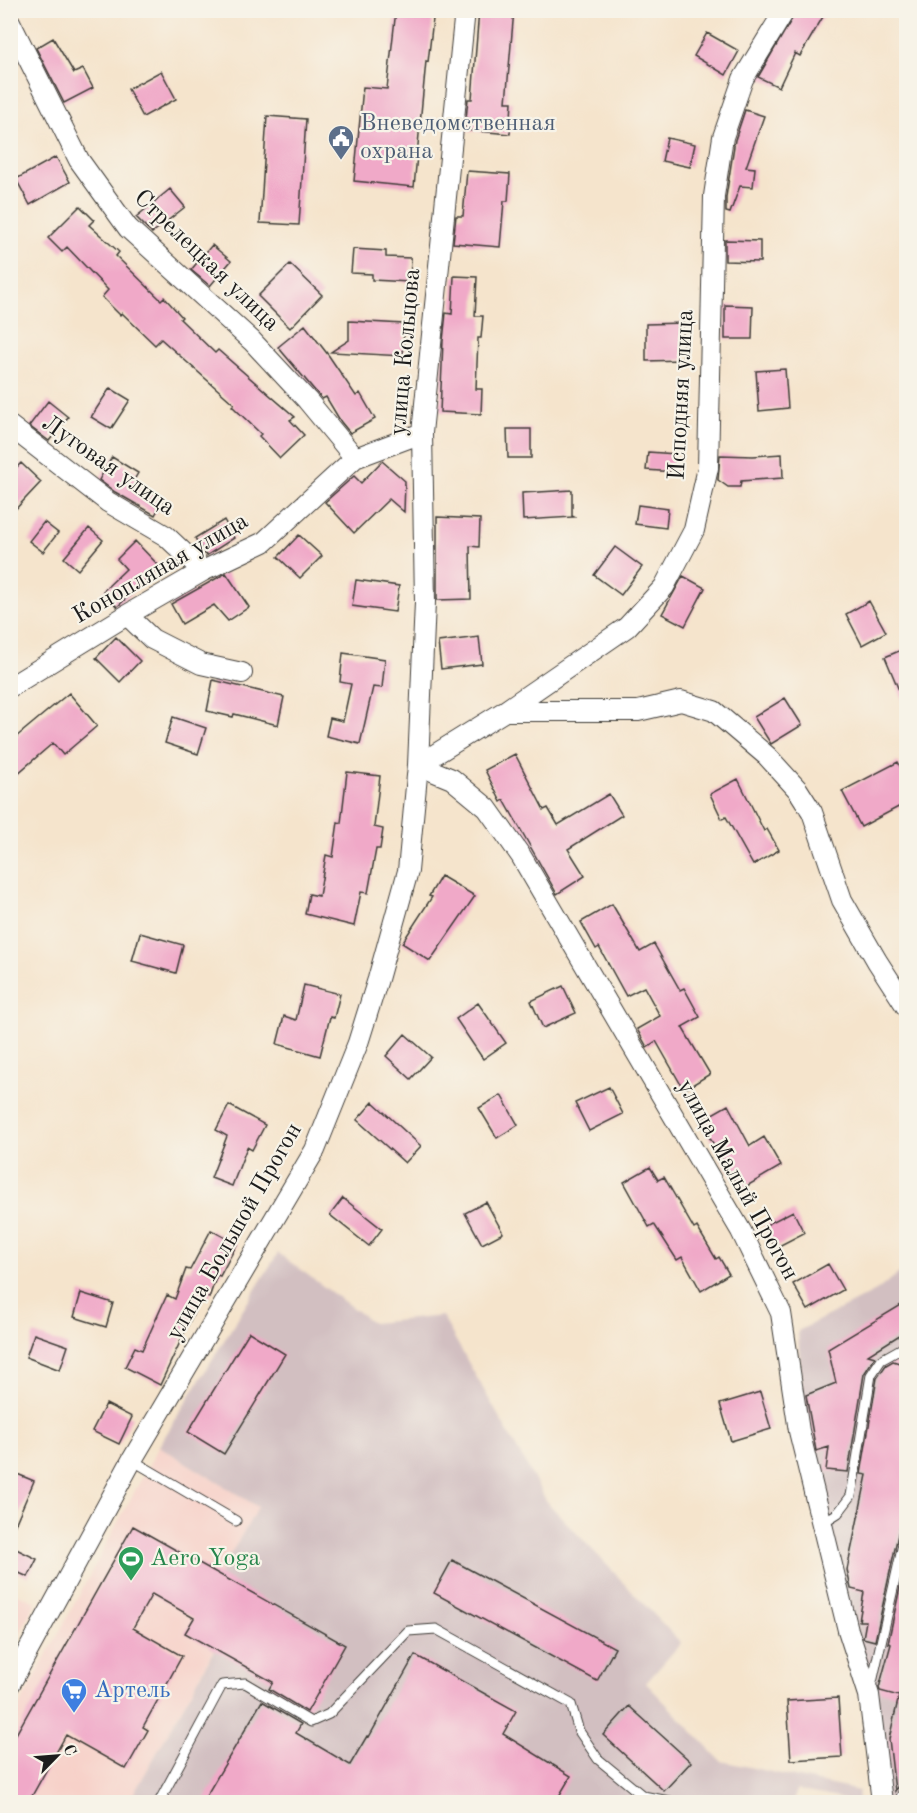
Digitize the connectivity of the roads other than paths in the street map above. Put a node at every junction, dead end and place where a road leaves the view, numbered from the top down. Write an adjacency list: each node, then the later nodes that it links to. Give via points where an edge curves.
1 (465, 10): 5 (street, улица Кольцова)
2 (785, 10): 12 (street, Исподняя улица, via 743,79 723,137 714,196 708,468 694,530 664,587 627,627)
3 (10, 22): 6 (street, Стрелецкая улица, via 79,160 128,228 252,341)
4 (10, 426): 7 (street, Луговая улица, via 108,502 166,536)
5 (422, 433): 6 (street, Конопляная улица); 11 (street, улица Кольцова, via 425,602)
6 (355, 458): 7 (street, Конопляная улица, via 264,542)
7 (203, 572): 8 (street, Конопляная улица)
8 (127, 615): 9 (street, via 152,639 201,664); 10 (street, Конопляная улица)
9 (242, 673)
10 (10, 687)
11 (419, 700): 13 (street, улица Большой Прогон)
12 (505, 711): 13 (street, Исподняя улица); 14 (street, via 638,711 681,701 714,711 798,790 812,812 842,900)
13 (418, 765): 16 (street, улица Большой Прогон, via 408,871 358,1043 315,1150); 18 (street, улица Малый Прогон, via 452,779 487,808 521,856 741,1231 781,1313 800,1431)
14 (906, 1006)
15 (906, 1346): 18 (lane, via 881,1360 872,1375 851,1496 838,1513)
16 (132, 1460): 17 (lane); 20 (street, улица Большой Прогон)
17 (236, 1521)
18 (822, 1523): 21 (street, улица Малый Прогон, via 848,1630)
19 (906, 1531): 21 (lane)
20 (10, 1684)
21 (869, 1695): 25 (street, улица Малый Прогон)
22 (906, 1785): 26 (lane)
23 (159, 1803): 24 (lane, via 222,1686 245,1683 311,1722 329,1714 408,1631 436,1629 571,1704 579,1731 598,1759 644,1796)
24 (674, 1803)
25 (882, 1803)
26 (899, 1803)

